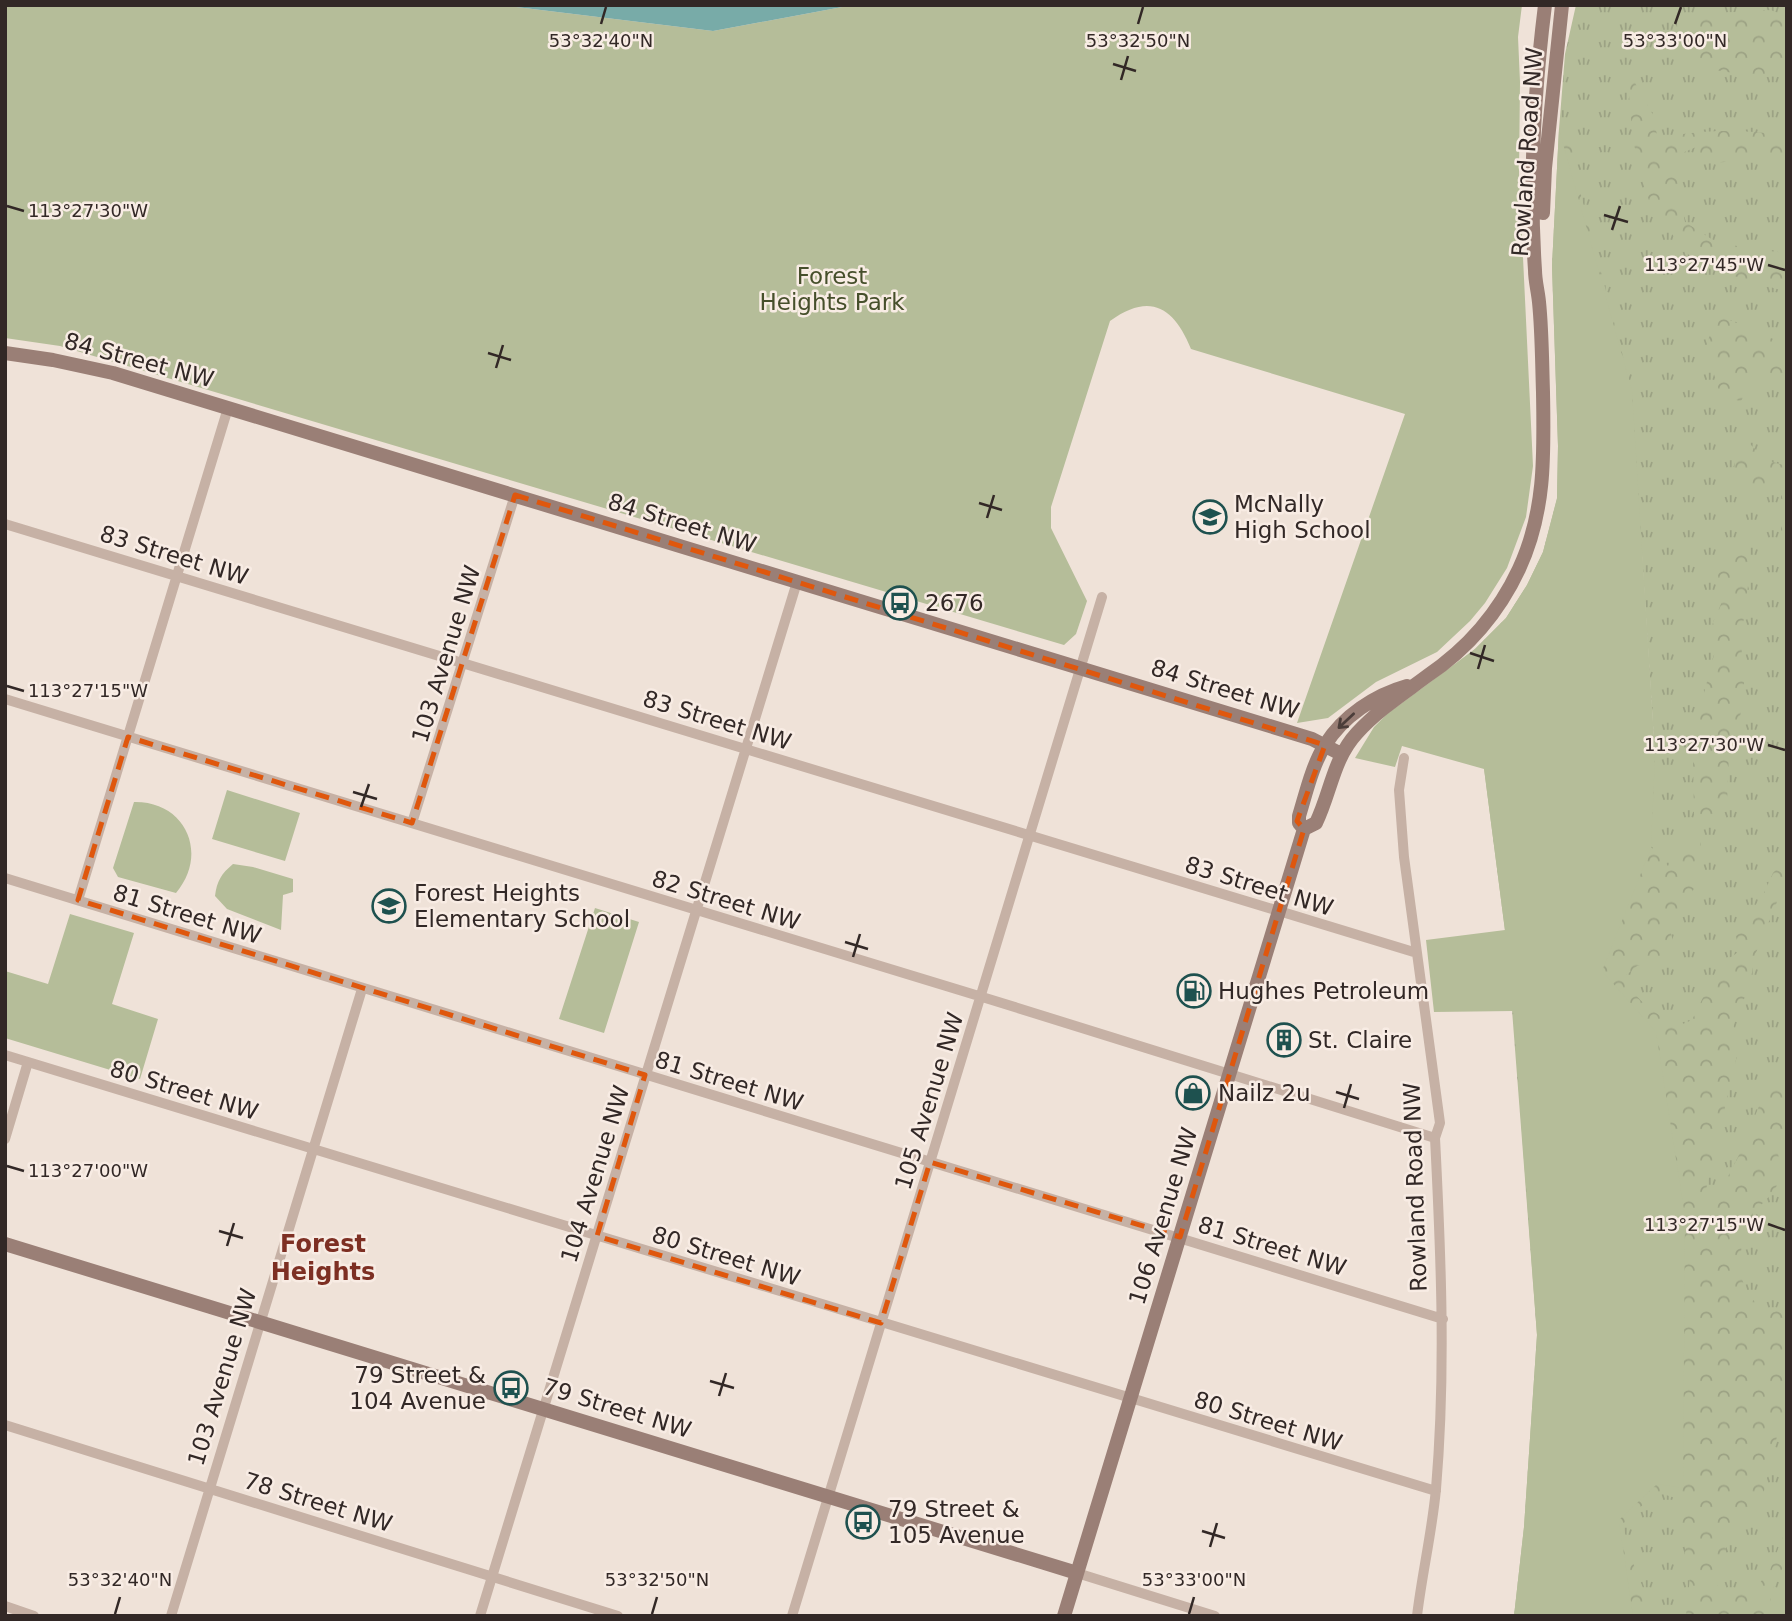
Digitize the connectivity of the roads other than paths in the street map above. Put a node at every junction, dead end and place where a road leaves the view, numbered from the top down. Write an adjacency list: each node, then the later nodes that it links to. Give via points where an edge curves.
1 (1545, 5): 3 (main road, Rowland Road NW, via 1534,123)
2 (1562, 5): 3 (main road, Rowland Road NW, via 1545,168)
3 (1539, 302): 13 (main road, Rowland Road NW, via 1544,475 1530,541 1509,588 1480,630)
4 (5, 353): 5 (main road, 84 Street NW, via 113,373)
5 (228, 408): 6 (main road, 84 Street NW); 8 (street)
6 (515, 495): 9 (main road, 84 Street NW); 11 (street, 103 Avenue NW)
7 (5, 524): 8 (street, 83 Street NW)
8 (177, 575): 11 (street, 83 Street NW); 15 (street)
9 (797, 582): 12 (main road, 84 Street NW); 17 (street, 104 Avenue NW)
10 (1102, 597): 12 (street, 105 Avenue NW)
11 (463, 662): 17 (street, 83 Street NW); 20 (street, 103 Avenue NW)
12 (1080, 668): 16 (main road, 84 Street NW); 22 (street, 105 Avenue NW)
13 (1417, 683): 16 (main road, Rowland Road NW, one-way to 16, via 1368,703); 18 (main road, Rowland Road NW, via 1382,708)
14 (5, 699): 15 (street, 82 Street NW)
15 (128, 737): 20 (street, 82 Street NW); 24 (street)
16 (1325, 745): 18 (main road, 84 Street NW); 21 (main road, 106 Avenue NW, via 1298,816)
17 (746, 749): 22 (street, 83 Street NW); 25 (street, 104 Avenue NW)
18 (1341, 754): 21 (main road, 106 Avenue NW, via 1318,818)
19 (1404, 758): 27 (street, Rowland Road NW, via 1399,790)
20 (412, 823): 25 (street, 82 Street NW)
21 (1304, 829): 26 (main road, 106 Avenue NW)
22 (1029, 836): 26 (street, 83 Street NW); 29 (street, 105 Avenue NW)
23 (5, 878): 24 (street, 81 Street NW)
24 (78, 900): 28 (street, 81 Street NW)
25 (696, 911): 29 (street, 82 Street NW); 33 (street, 104 Avenue NW)
26 (1279, 912): 27 (street, 83 Street NW); 32 (main road, 106 Avenue NW)
27 (1417, 953): 34 (street, Rowland Road NW, via 1440,1123)
28 (362, 989): 33 (street, 81 Street NW); 36 (street, 103 Avenue NW)
29 (981, 997): 32 (street, 82 Street NW); 37 (street, 105 Avenue NW)
30 (5, 1055): 31 (street, 80 Street NW)
31 (28, 1062): 35 (street); 36 (street, 80 Street NW)
32 (1230, 1074): 34 (street, 82 Street NW); 39 (main road, 106 Avenue NW)
33 (645, 1075): 37 (street, 81 Street NW); 38 (street, 104 Avenue NW)
34 (1435, 1138): 41 (street, Rowland Road NW)
35 (5, 1139)
36 (313, 1149): 38 (street, 80 Street NW); 42 (street, 103 Avenue NW)
37 (930, 1162): 39 (street, 81 Street NW); 43 (street, 105 Avenue NW)
38 (597, 1236): 43 (street, 80 Street NW); 45 (street, 104 Avenue NW)
39 (1180, 1237): 41 (street, 81 Street NW); 44 (main road, 106 Avenue NW)
40 (5, 1244): 42 (main road, 79 Street NW)
41 (1443, 1319): 48 (street, Rowland Road NW)
42 (259, 1322): 45 (main road, 79 Street NW); 47 (street, 103 Avenue NW)
43 (881, 1323): 44 (street, 80 Street NW); 49 (street, 105 Avenue NW)
44 (1130, 1399): 48 (street, 80 Street NW); 50 (main road, 106 Avenue NW)
45 (543, 1409): 49 (main road, 79 Street NW); 51 (street, 104 Avenue NW)
46 (5, 1425): 47 (street, 78 Street NW)
47 (209, 1488): 51 (street, 78 Street NW); 54 (street, 103 Avenue NW)
48 (1436, 1491): 60 (street, Rowland Road NW)
49 (829, 1497): 50 (main road, 79 Street NW); 57 (street, 105 Avenue NW)
50 (1077, 1573): 58 (main road, 106 Avenue NW); 59 (street, 79 Street NW)
51 (492, 1576): 55 (street, 104 Avenue NW); 56 (street, 78 Street NW)
52 (5, 1606): 53 (street)
53 (34, 1616)
54 (171, 1616)
55 (480, 1616)
56 (618, 1616)
57 (792, 1616)
58 (1064, 1616)
59 (1215, 1616)
60 (1417, 1616)

